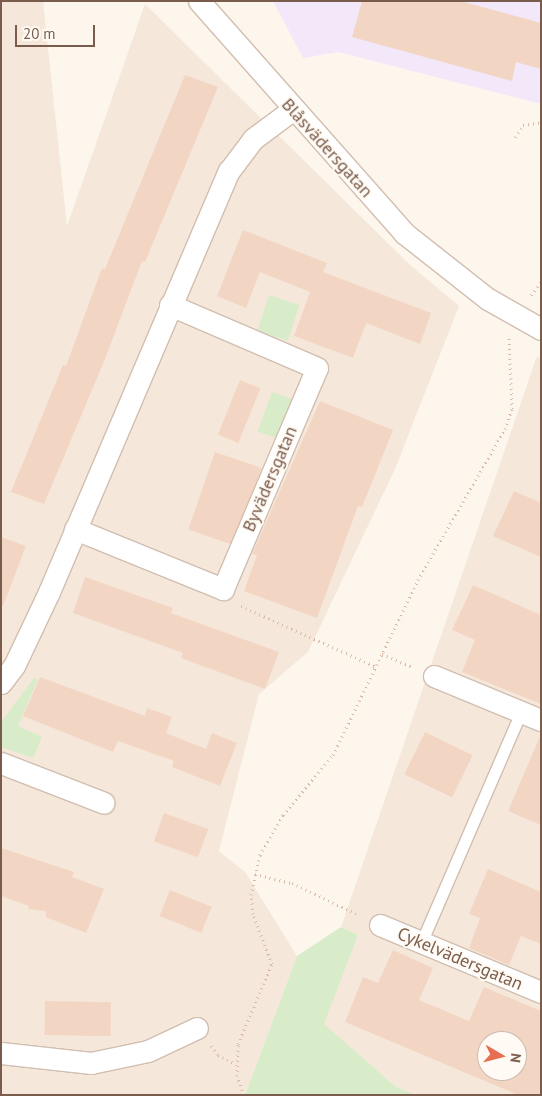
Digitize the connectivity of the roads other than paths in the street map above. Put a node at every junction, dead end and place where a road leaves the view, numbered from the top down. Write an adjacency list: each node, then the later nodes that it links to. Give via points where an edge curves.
1 (199, 1): 2 (street, Blåsvädersgatan)
2 (292, 110): 3 (street, via 253,139 239,154); 4 (street, Blåsvädersgatan, via 404,233 467,284 524,308)
3 (170, 305): 5 (street); 5 (street, Byvädersgatan, via 317,368 223,589)
4 (541, 329)
5 (75, 529): 7 (street, via 27,641)
6 (434, 676): 8 (street)
7 (1, 683)
8 (521, 712): 9 (street); 13 (lane)
9 (541, 720)
10 (1, 763): 11 (street)
11 (104, 803)
12 (380, 925): 13 (street, Cykelvädersgatan)
13 (421, 943): 14 (street, Cykelvädersgatan)
14 (541, 992)
15 (197, 1028): 16 (street, via 148,1051 91,1063)
16 (1, 1053)

